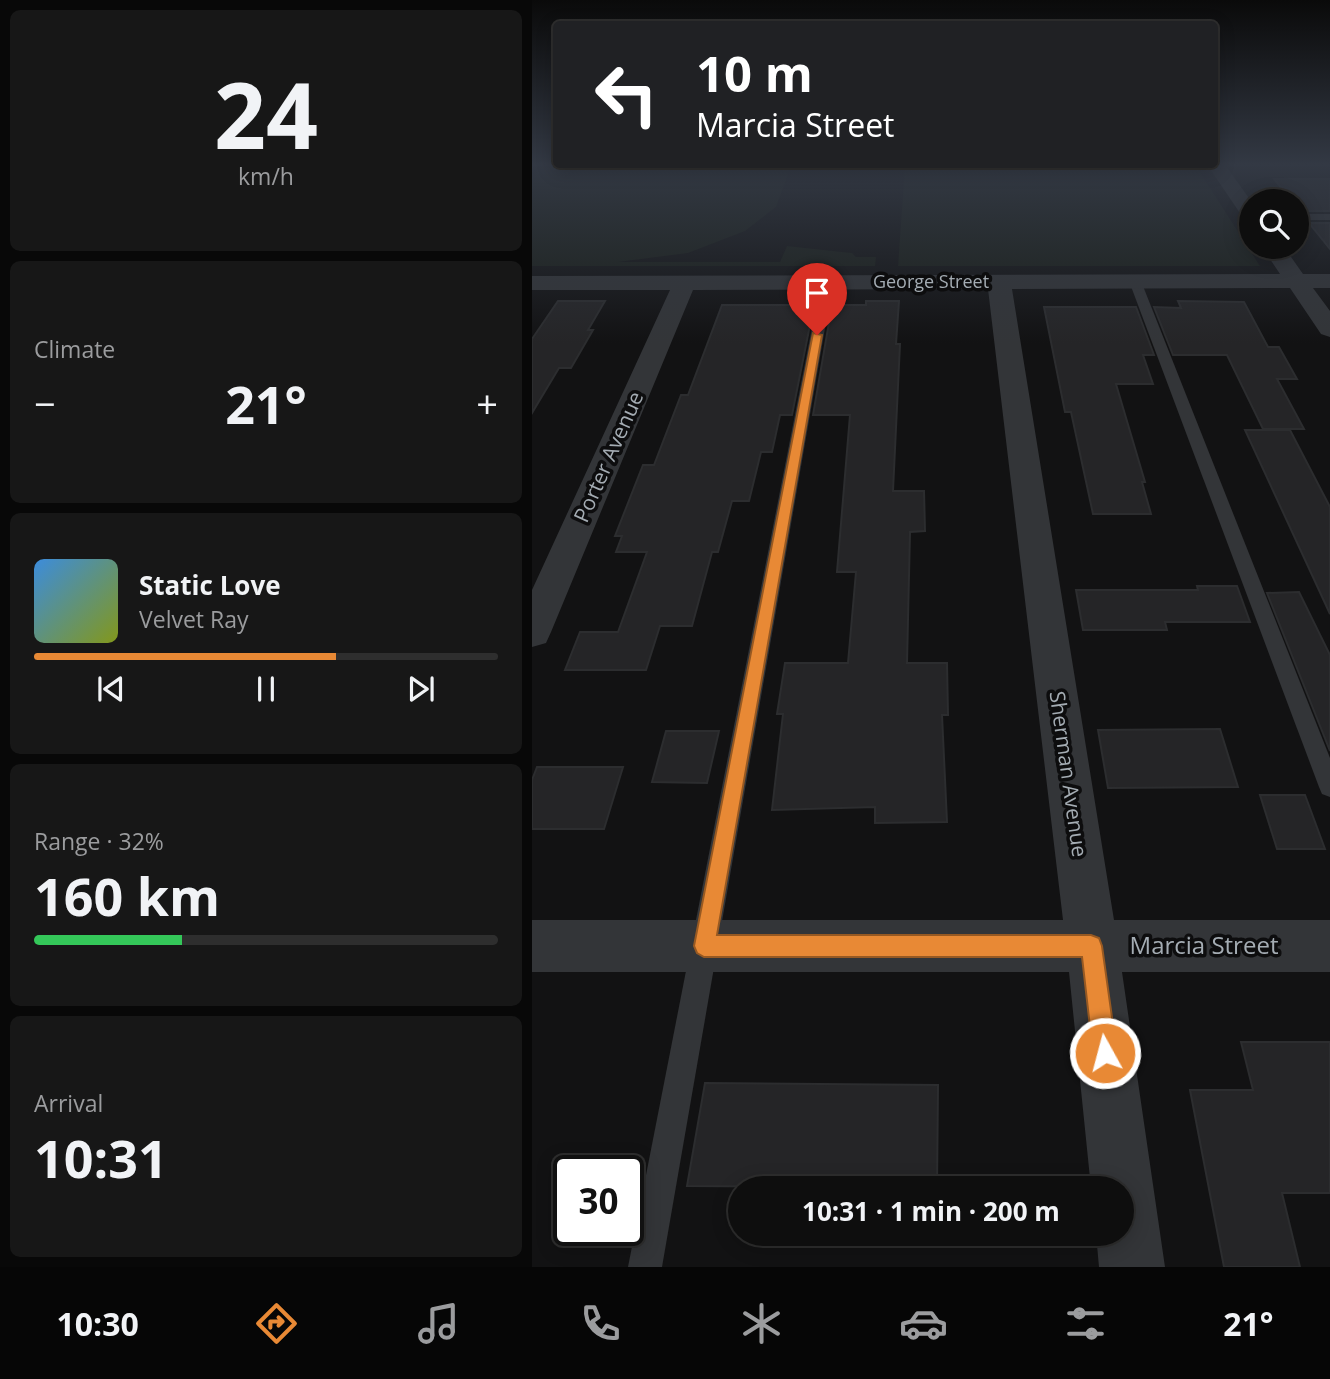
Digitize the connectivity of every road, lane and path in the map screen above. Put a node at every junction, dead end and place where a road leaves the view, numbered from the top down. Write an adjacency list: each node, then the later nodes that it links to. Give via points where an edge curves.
1 (1282, 259): 3 (street)
2 (1135, 281): 3 (street, George Street); 7 (street, George Street); 11 (lane)
3 (1298, 281): 4 (street, George Street); 9 (street)
4 (1330, 281)
5 (685, 282): 6 (street, George Street); 8 (street, George Street); 10 (street, Porter Avenue)
6 (827, 282): 7 (street, George Street); 13 (lane)
7 (999, 282): 14 (street, Sherman Avenue)
8 (532, 283)
9 (1330, 329)
10 (532, 632)
11 (1330, 787)
12 (532, 946): 13 (street, Marcia Street)
13 (704, 946): 14 (street, Marcia Street); 16 (lane)
14 (1091, 946): 15 (street, Marcia Street); 17 (street, Sherman Avenue)
15 (1330, 946)
16 (645, 1267)
17 (1132, 1267)

